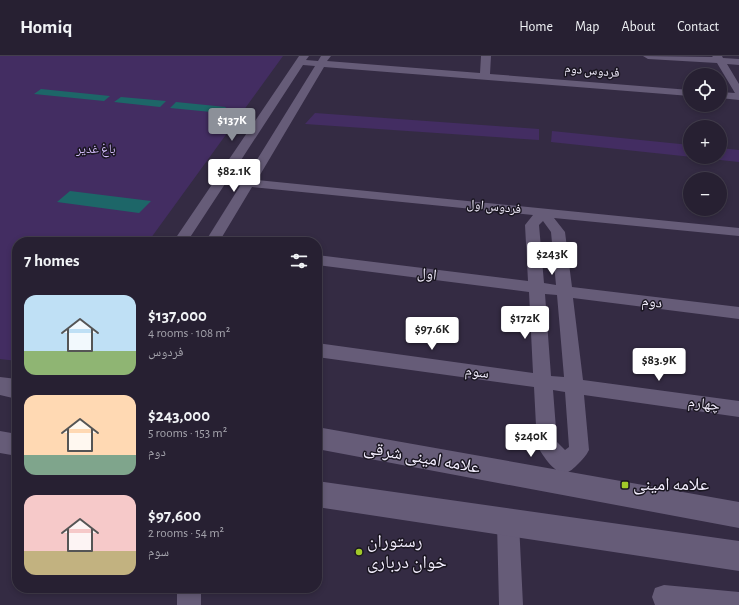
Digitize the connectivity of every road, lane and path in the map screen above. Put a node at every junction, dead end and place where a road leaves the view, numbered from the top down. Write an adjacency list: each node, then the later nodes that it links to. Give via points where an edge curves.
1 (367, 56): 8 (street)
2 (486, 56): 9 (street)
3 (648, 56): 4 (street)
4 (718, 58): 7 (street); 11 (street)
5 (302, 59): 6 (street, فردوس دوم); 14 (street)
6 (324, 60): 8 (street, فردوس دوم); 15 (street)
7 (739, 62)
8 (360, 67): 9 (street, فردوس دوم)
9 (485, 76): 10 (street, فردوس دوم)
10 (683, 92)
11 (739, 92)
12 (727, 96): 13 (street)
13 (739, 97)
14 (221, 180): 15 (street, فردوس اول); 18 (street)
15 (249, 182): 16 (street, فردوس اول); 19 (street)
16 (543, 212): 17 (street, فردوس اول); 21 (street, via 532,226); 22 (street, via 558,232)
17 (739, 232)
18 (183, 237)
19 (215, 237)
20 (322, 261): 21 (street, اول)
21 (537, 288): 22 (street, اول); 25 (street)
22 (564, 291): 23 (street, دوم); 27 (street)
23 (739, 313)
24 (322, 351): 25 (street, سوم)
25 (543, 382): 27 (street, سوم); 27 (street, via 547,445 564,464 579,450)
26 (0, 386): 28 (main road)
27 (574, 386): 29 (street, چهارم)
28 (12, 388)
29 (739, 409)
30 (322, 439): 34 (main road, علامه امینی شرقی)
31 (0, 442): 32 (main road)
32 (12, 444)
33 (322, 495): 35 (main road)
34 (734, 517)
35 (508, 523): 36 (main road); 41 (street)
36 (734, 554)
37 (189, 593): 40 (street)
38 (664, 597): 39 (street)
39 (739, 604)
40 (189, 605)
41 (511, 605)

